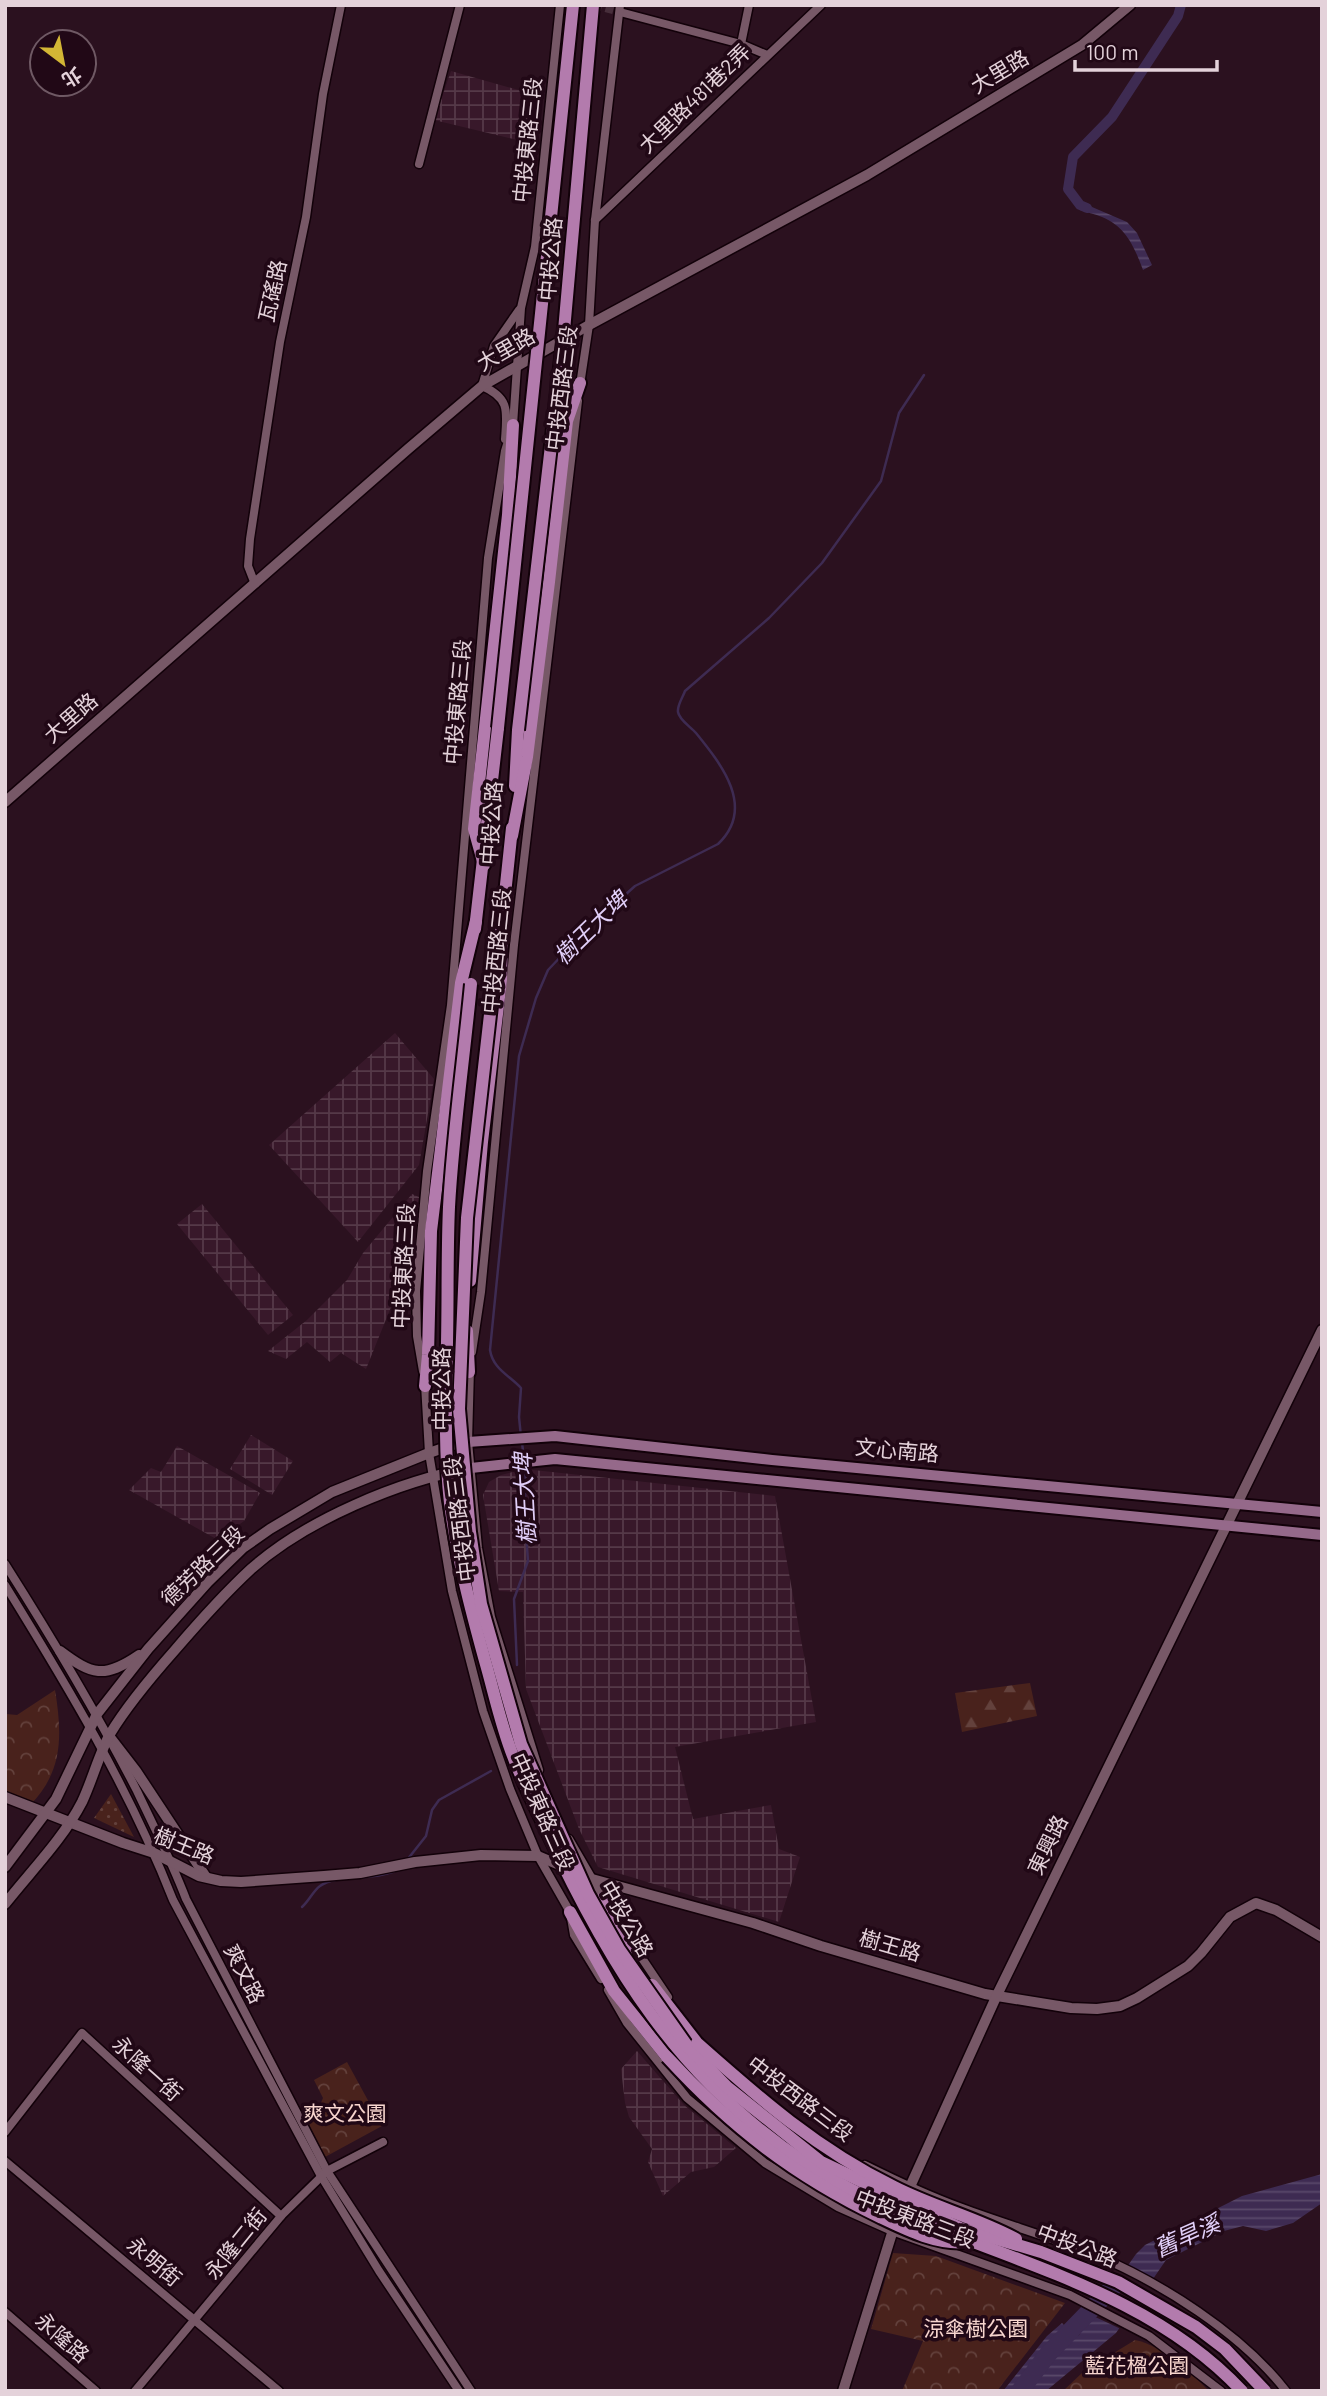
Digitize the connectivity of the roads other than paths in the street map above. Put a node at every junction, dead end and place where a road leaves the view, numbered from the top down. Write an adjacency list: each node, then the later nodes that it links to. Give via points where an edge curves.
1 (341, 5): 21 (street, 瓦磘路, via 280,342 250,539 248,566)
2 (460, 5): 12 (street)
3 (560, 5): 14 (street, 中投東路三段, via 535,247)
4 (573, 5): 24 (main road, 中投公路, bridge)
5 (593, 5): 23 (main road, 中投公路, bridge, via 563,342 518,730)
6 (749, 5): 10 (street)
7 (821, 5): 11 (street, 大里路481巷2弄)
8 (1130, 5): 15 (street, 大里路, via 1082,46 867,175)
9 (620, 8): 10 (street); 13 (street, 中投西路三段)
10 (741, 44): 11 (street)
11 (767, 55): 13 (street, 大里路481巷2弄)
12 (419, 164)
13 (595, 220): 15 (street, 中投西路三段)
14 (521, 308): 16 (street, 中投東路三段); 18 (street, via 494,346)
15 (589, 325): 16 (street, 大里路); 17 (street, 中投西路三段)
16 (516, 366): 18 (street, 大里路); 19 (street, 中投東路三段)
17 (580, 383): 23 (main road, via 567,421 527,758); 28 (street, 中投西路三段)
18 (482, 386): 20 (street, via 504,400); 21 (street, 大里路)
19 (513, 425): 20 (street, 中投東路三段); 24 (main road, via 508,515 474,829)
20 (505, 452): 29 (street, 中投東路三段, via 488,558 451,1005 427,1171 416,1291)
21 (256, 584): 22 (street, 大里路)
22 (5, 802)
23 (512, 836): 26 (main road, 中投公路)
24 (484, 865): 25 (main road, 中投公路)
25 (476, 921): 29 (main road, via 461,983 431,1231); 69 (main road, 中投公路, bridge, via 449,1206 446,1400 450,1503 468,1601 511,1753 614,1963 676,2048 717,2091 811,2166 856,2192)
26 (502, 926): 28 (main road, via 467,1316); 70 (main road, 中投公路, bridge, via 467,1218 459,1409 481,1604 521,1744 588,1894 619,1949 688,2047 727,2087 821,2162 960,2228)
27 (1322, 1330): 34 (street, 東興路)
28 (469, 1372): 30 (street, 中投西路三段)
29 (425, 1385): 31 (street, 中投東路三段)
30 (468, 1442): 31 (street, 德芳路三段); 32 (street, 中投西路三段); 34 (main road, 文心南路, via 555,1436)
31 (429, 1453): 33 (street, 中投東路三段); 40 (street, 德芳路三段, via 332,1492 270,1529 208,1582)
32 (471, 1468): 33 (street, 德芳路三段); 36 (main road, 文心南路, via 555,1459); 45 (street, 中投西路三段, via 478,1548 491,1617)
33 (432, 1476): 44 (street, 德芳路三段, via 360,1503 279,1547 252,1568 155,1674); 47 (street, 中投東路三段, via 452,1591)
34 (1237, 1503): 35 (main road, 文心南路); 36 (street, 東興路)
35 (1322, 1512)
36 (1225, 1525): 37 (main road, 文心南路); 61 (street, 東興路)
37 (1322, 1535)
38 (5, 1564): 41 (street, 爽文路)
39 (5, 1585): 43 (street, 爽文路)
40 (148, 1649): 41 (street, via 124,1666 91,1671); 42 (street, 德芳路三段)
41 (60, 1651): 42 (street, 爽文路)
42 (97, 1714): 43 (street, 德芳路三段); 44 (street, 爽文路)
43 (91, 1726): 46 (street, 爽文路); 49 (street, 德芳路三段)
44 (109, 1736): 46 (street, 德芳路三段); 53 (street, 爽文路); 55 (street)
45 (531, 1750): 47 (street, via 524,1741 514,1739 502,1747); 56 (street, 中投西路三段, via 549,1797)
46 (104, 1751): 50 (street, 德芳路三段); 51 (street, 爽文路)
47 (500, 1760): 52 (street, 中投東路三段)
48 (5, 1797): 49 (street, 樹王路)
49 (47, 1814): 50 (street, 樹王路); 54 (street, 德芳路三段)
50 (69, 1823): 51 (street, 樹王路); 58 (street, 德芳路三段)
51 (154, 1853): 53 (street, 樹王路); 65 (street, 爽文路, via 173,1900)
52 (538, 1856): 55 (street, 樹王路, via 481,1855 272,1881); 56 (street, 樹王路); 59 (street, 中投東路三段)
53 (173, 1863): 55 (street, 樹王路); 65 (street, 爽文路, via 186,1899)
54 (5, 1867)
55 (206, 1877)
56 (592, 1879): 57 (street, 中投西路三段); 61 (street, 樹王路)
57 (603, 1898): 66 (street, 中投西路三段, via 682,2018 749,2088 834,2149); 70 (main road, bridge, via 624,1945 674,2016 697,2043 768,2106 827,2150 895,2188 995,2228)
58 (5, 1904)
59 (570, 1912): 68 (street, 中投東路三段, via 575,1936 627,2024 687,2098 765,2163 838,2207); 69 (main road, bridge, via 614,1991 667,2057 747,2135 848,2202 943,2242)
60 (1322, 1937): 61 (street, 樹王路, via 1256,1903 1230,1917 1188,1966 1120,2006 1071,2008)
61 (997, 1995): 66 (street, 東興路)
62 (5, 2132): 67 (street, 永隆一街, via 82,2033)
63 (383, 2142): 65 (street, 永隆二街)
64 (5, 2161): 72 (street, 永明街)
65 (324, 2173): 67 (street, 永隆二街); 76 (street, 爽文路, via 379,2271); 77 (street, 爽文路)
66 (909, 2187): 68 (street, 東興路); 82 (street, 中投西路三段, via 1094,2255 1185,2304 1245,2347)
67 (281, 2216): 72 (street, 永隆二街)
68 (891, 2231): 78 (street, 東興路); 79 (street, 中投東路三段, via 1057,2290 1149,2336)
69 (972, 2241): 80 (main road, 中投公路, bridge, via 1135,2312 1214,2362)
70 (1041, 2252): 81 (main road, 中投公路, bridge, via 1118,2282 1196,2328 1224,2348)
71 (5, 2312): 73 (street, 永隆路)
72 (196, 2320): 74 (street, 永隆二街); 75 (street, 永明街)
73 (96, 2391)
74 (135, 2391)
75 (279, 2391)
76 (459, 2391)
77 (471, 2391)
78 (843, 2391)
79 (1222, 2391)
80 (1242, 2391)
81 (1265, 2391)
82 (1286, 2391)

